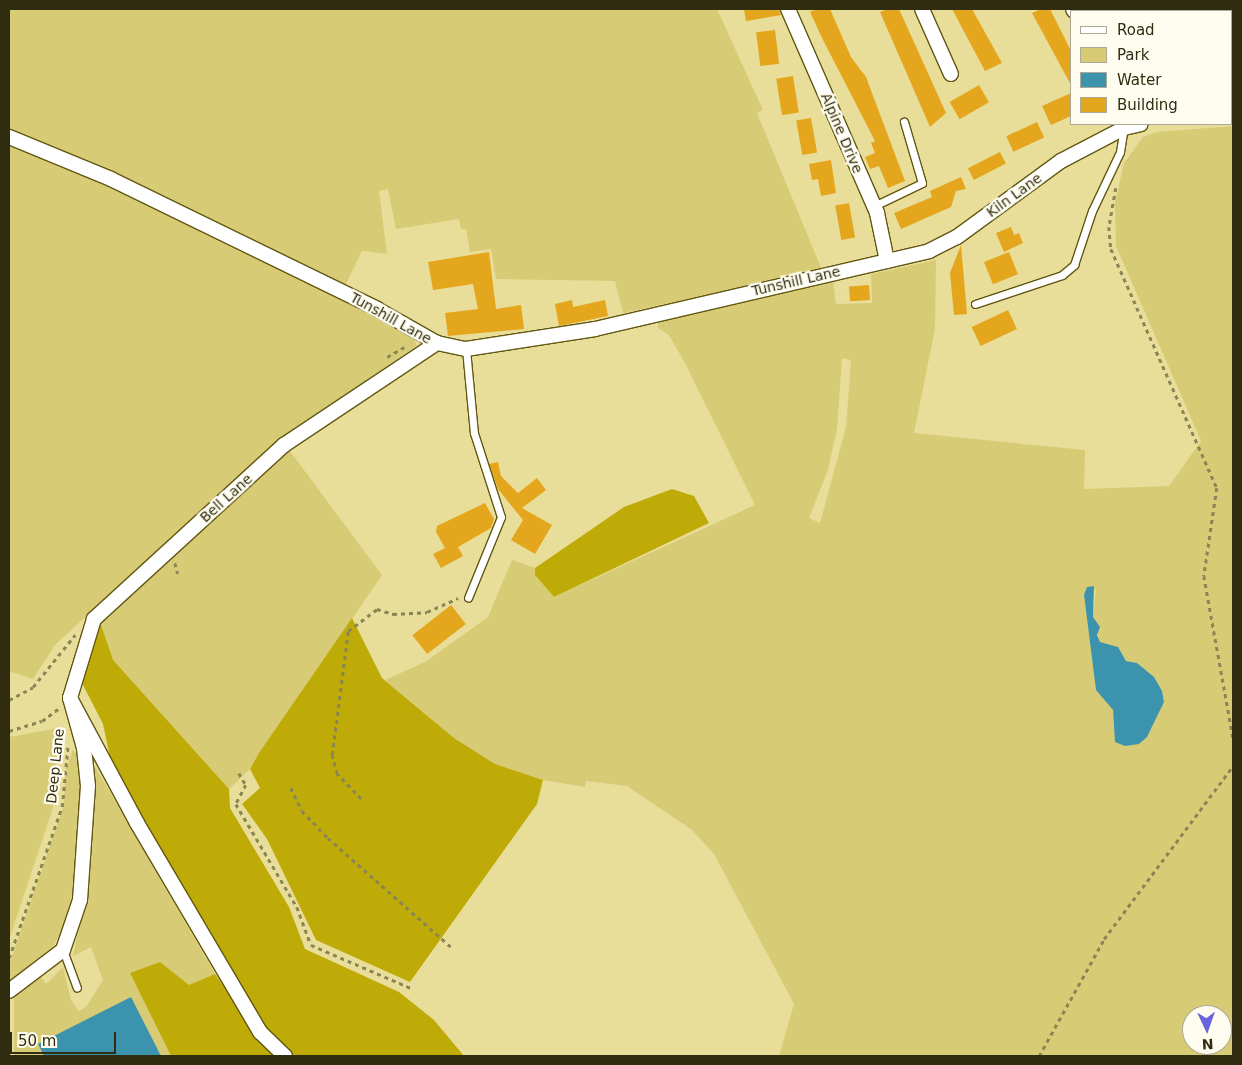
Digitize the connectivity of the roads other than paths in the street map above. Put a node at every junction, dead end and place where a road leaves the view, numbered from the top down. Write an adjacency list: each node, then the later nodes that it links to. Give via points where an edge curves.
1 (788, 9): 7 (street, Alpine Drive)
2 (922, 9): 3 (street)
3 (952, 74)
4 (904, 122): 7 (lane, via 922,183)
5 (1123, 126): 8 (street, Kiln Lane, via 1061,161 942,246); 9 (lane, via 1120,152 1092,212 1074,265 1062,276)
6 (9, 137): 10 (street, Tunshill Lane, via 111,179 377,308)
7 (874, 206): 8 (street, Alpine Drive)
8 (887, 261): 11 (street, Tunshill Lane, via 595,329)
9 (976, 304)
10 (437, 343): 11 (street, Tunshill Lane); 13 (street, Bell Lane, via 284,445 94,619)
11 (466, 349): 12 (lane, via 474,433 501,517)
12 (469, 595)
13 (70, 698): 14 (street, via 84,748 88,786 80,900); 17 (street, via 137,823 260,1032)
14 (63, 950): 15 (lane); 16 (street)
15 (78, 988)
16 (9, 991)
17 (285, 1056)

